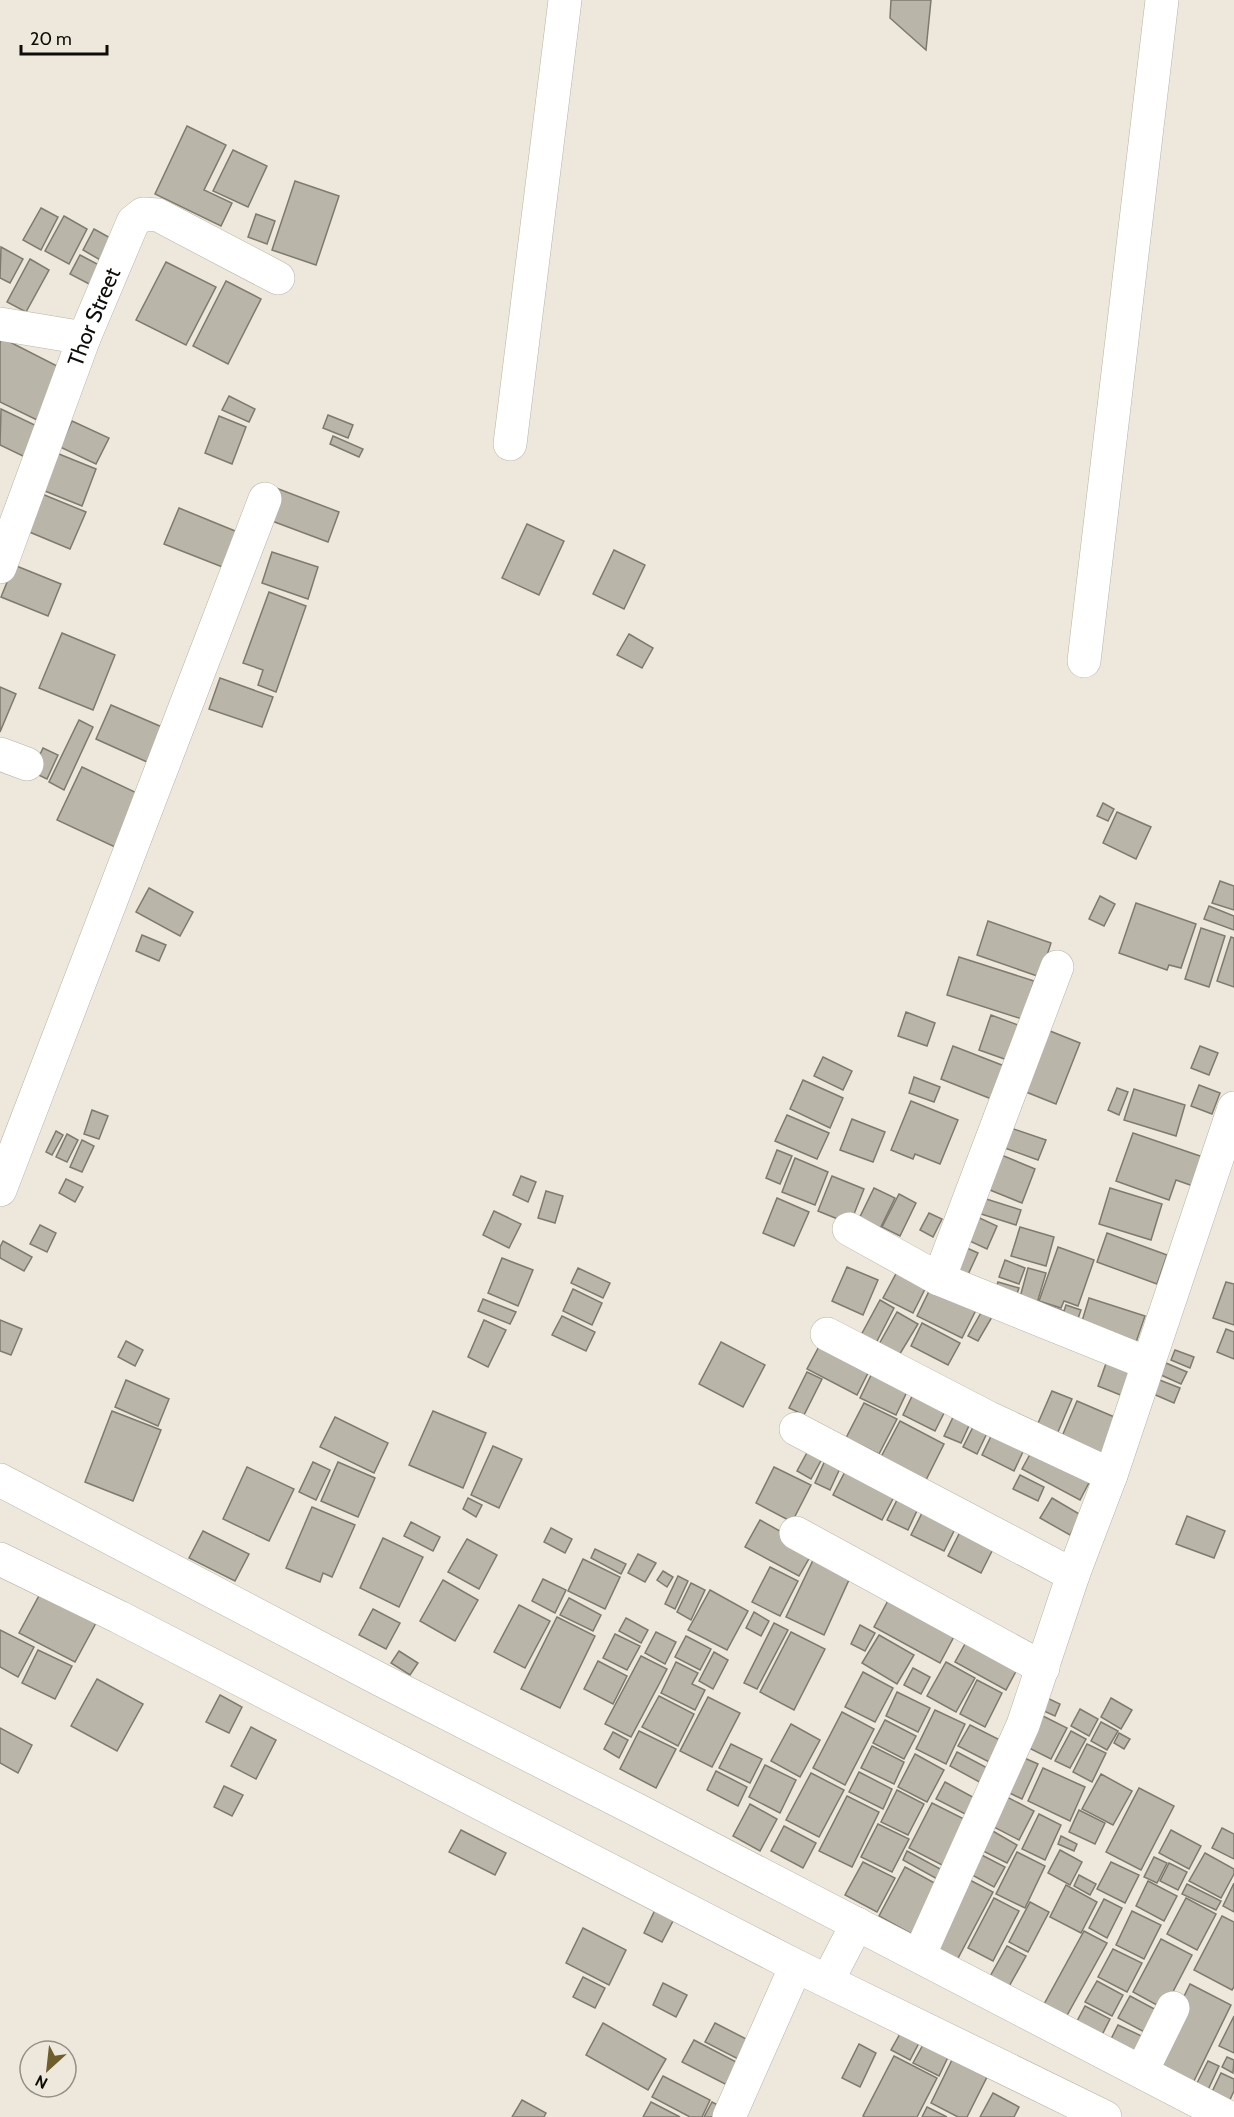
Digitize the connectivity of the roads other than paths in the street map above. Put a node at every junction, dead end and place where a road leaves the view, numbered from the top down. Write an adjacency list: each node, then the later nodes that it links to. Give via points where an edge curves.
1 (566, 0): 6 (street)
2 (1162, 0): 9 (street)
3 (278, 278): 5 (street, Thor Street, via 158,215 143,214 133,222)
4 (0, 326): 5 (street)
5 (84, 338): 8 (street, Thor Street)
6 (510, 444)
7 (265, 499): 12 (street)
8 (0, 567)
9 (1084, 661)
10 (1057, 967): 14 (street)
11 (1234, 1108): 16 (street)
12 (0, 1190)
13 (849, 1229): 14 (street)
14 (939, 1279): 16 (street)
15 (826, 1334): 18 (street, via 989,1418)
16 (1147, 1363): 18 (street)
17 (796, 1429): 22 (street)
18 (1111, 1475): 22 (street)
19 (0, 1480): 24 (street, via 637,1810)
20 (796, 1533): 23 (street)
21 (0, 1559): 26 (street)
22 (1073, 1575): 23 (street)
23 (1043, 1668): 25 (street, via 1023,1725)
24 (854, 1929): 25 (street); 27 (street)
25 (919, 1956): 29 (street)
26 (796, 1966): 27 (street); 30 (street)
27 (832, 1973): 31 (street)
28 (1173, 2008): 29 (street)
29 (1142, 2071): 32 (street)
30 (729, 2117)
31 (1105, 2117)
32 (1228, 2117)

